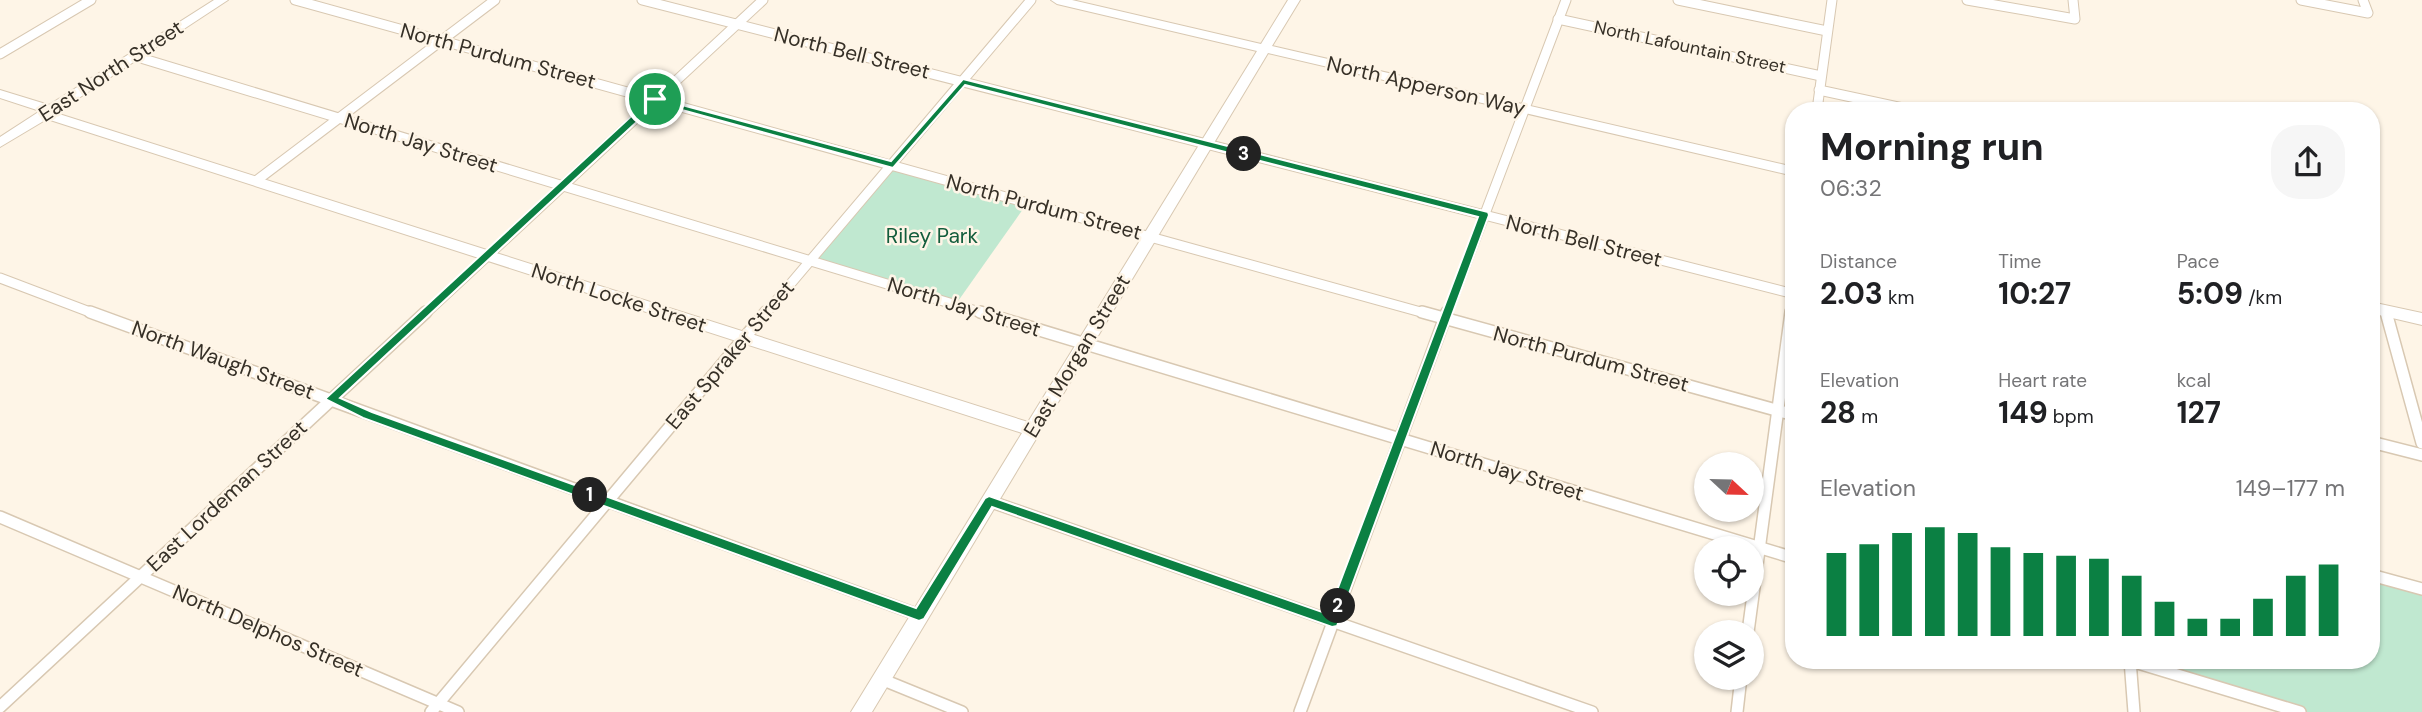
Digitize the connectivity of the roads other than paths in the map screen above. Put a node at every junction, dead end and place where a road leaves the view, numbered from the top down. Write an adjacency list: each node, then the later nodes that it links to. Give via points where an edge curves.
1 (91, 0): 22 (street)
2 (222, 0): 23 (street, East North Street)
3 (295, 0): 20 (street, North Purdum Street)
4 (495, 0): 20 (street)
5 (642, 0): 18 (street, North Bell Street)
6 (762, 0): 18 (street, East Lordeman Street)
7 (1031, 0): 25 (street, East Spraker Street)
8 (1057, 0): 21 (street, North Apperson Way)
9 (1294, 0): 21 (street, East Morgan Street)
10 (1566, 0): 17 (street)
11 (1678, 0): 19 (street)
12 (1832, 0): 19 (street)
13 (1967, 0): 14 (street, via 2075,19)
14 (2073, 0)
15 (2301, 0): 16 (street, via 2368,13)
16 (2363, 0)
17 (1559, 19): 24 (street, North Lafountain Street); 31 (street)
18 (737, 24): 25 (street, North Bell Street); 28 (street, East Lordeman Street)
19 (1827, 31): 24 (street)
20 (442, 40): 28 (street, North Purdum Street); 33 (street)
21 (1264, 49): 31 (street, North Apperson Way); 35 (street, East Morgan Street)
22 (0, 54)
23 (134, 56): 32 (street, East North Street); 33 (street, North Jay Street)
24 (1821, 76): 26 (street)
25 (963, 82): 35 (street, North Bell Street); 36 (street, East Spraker Street)
26 (1819, 90): 29 (street); 30 (street)
27 (0, 94): 32 (street, North Locke Street)
28 (655, 99): 36 (street, North Purdum Street); 39 (street, East Lordeman Street)
29 (1817, 102)
30 (1875, 102)
31 (1524, 109): 37 (street, North Apperson Way); 40 (street)
32 (47, 112): 34 (street, East North Street); 38 (street, North Locke Street)
33 (339, 118): 38 (street); 39 (street, North Jay Street)
34 (0, 143)
35 (1206, 144): 40 (street, North Bell Street); 41 (street, East Morgan Street)
36 (893, 165): 41 (street, North Purdum Street); 43 (street, East Spraker Street)
37 (1785, 170)
38 (256, 181): 42 (street, North Locke Street)
39 (563, 186): 42 (street, East Lordeman Street); 43 (street, North Jay Street)
40 (1484, 215): 45 (street, North Bell Street); 48 (street)
41 (1150, 236): 48 (street, North Purdum Street); 51 (street, East Morgan Street)
42 (487, 255): 50 (street, North Locke Street); 53 (street, East Lordeman Street)
43 (812, 261): 50 (street, East Spraker Street); 51 (street, North Jay Street)
44 (0, 278): 53 (street, North Waugh Street)
45 (1785, 291)
46 (2380, 309): 49 (street)
47 (2380, 312): 58 (street)
48 (1445, 318): 54 (street, North Purdum Street); 57 (street)
49 (2422, 319)
50 (743, 339): 56 (street, North Locke Street); 61 (street, East Spraker Street)
51 (1085, 344): 56 (street, East Morgan Street); 57 (street, North Jay Street)
52 (1785, 355): 54 (street)
53 (331, 399): 61 (street, North Waugh Street); 69 (street, East Lordeman Street)
54 (1777, 411): 55 (street, North Purdum Street); 65 (street)
55 (1785, 413)
56 (1032, 430): 62 (street, East Morgan Street)
57 (1400, 439): 64 (street, North Jay Street); 72 (street)
58 (2422, 443)
59 (2380, 444): 60 (street)
60 (2422, 455)
61 (607, 501): 71 (street, North Waugh Street); 78 (street, East Spraker Street)
62 (989, 501): 71 (street, East Morgan Street); 72 (street)
63 (0, 517): 69 (street, North Delphos Street)
64 (1720, 536)
65 (1761, 536)
66 (1764, 549): 67 (street, North Jay Street)
67 (1785, 555)
68 (2380, 577): 70 (street)
69 (139, 578): 77 (street, East Lordeman Street); 78 (street, North Delphos Street)
70 (2422, 589)
71 (919, 615): 75 (street, East Morgan Street)
72 (1332, 622): 82 (street); 83 (street)
73 (2130, 669): 85 (street)
74 (2159, 669): 86 (street)
75 (881, 680): 80 (street, East Morgan Street); 81 (street)
76 (1740, 690): 84 (street)
77 (0, 707)
78 (435, 707): 79 (street, North Delphos Street)
79 (458, 712)
80 (861, 712)
81 (962, 712)
82 (1300, 712)
83 (1592, 712)
84 (1737, 712)
85 (2134, 712)
86 (2300, 712)

